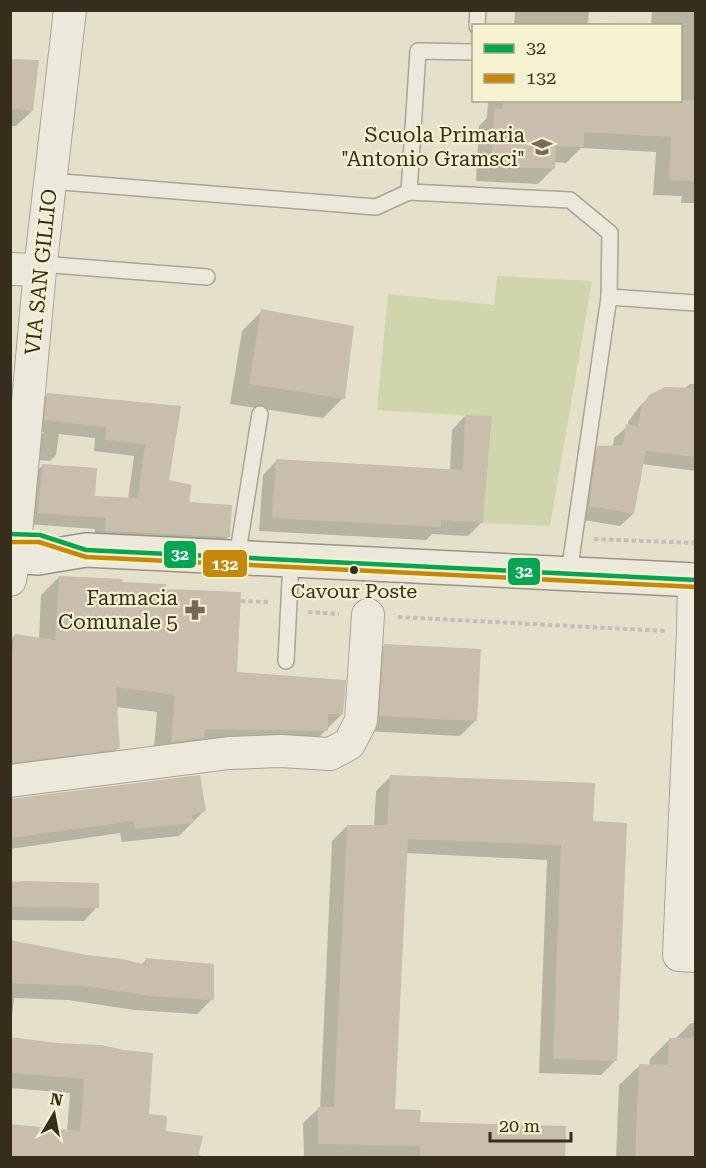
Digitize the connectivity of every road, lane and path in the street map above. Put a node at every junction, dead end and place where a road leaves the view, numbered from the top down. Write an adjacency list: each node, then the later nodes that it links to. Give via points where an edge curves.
1 (70, 10): 3 (street, VIA SAN GILLIO)
2 (472, 52): 4 (lane, via 418,51)
3 (50, 181): 4 (lane, via 376,207); 5 (street, VIA SAN GILLIO)
4 (409, 192): 7 (lane, via 570,200 610,233)
5 (30, 268): 6 (lane); 10 (street, VIA SAN GILLIO)
6 (207, 277)
7 (609, 297): 8 (lane); 13 (lane)
8 (696, 303)
9 (260, 414): 11 (lane)
10 (12, 552): 11 (main road, via 40,536 86,550)
11 (237, 558): 12 (main road)
12 (291, 561): 13 (main road); 17 (lane)
13 (569, 573): 14 (main road)
14 (695, 580): 16 (street)
15 (368, 615): 16 (path); 18 (street, via 361,721 349,744 330,754 229,753)
16 (693, 632): 19 (street, via 679,955)
17 (286, 661)
18 (10, 781)
19 (696, 956)

